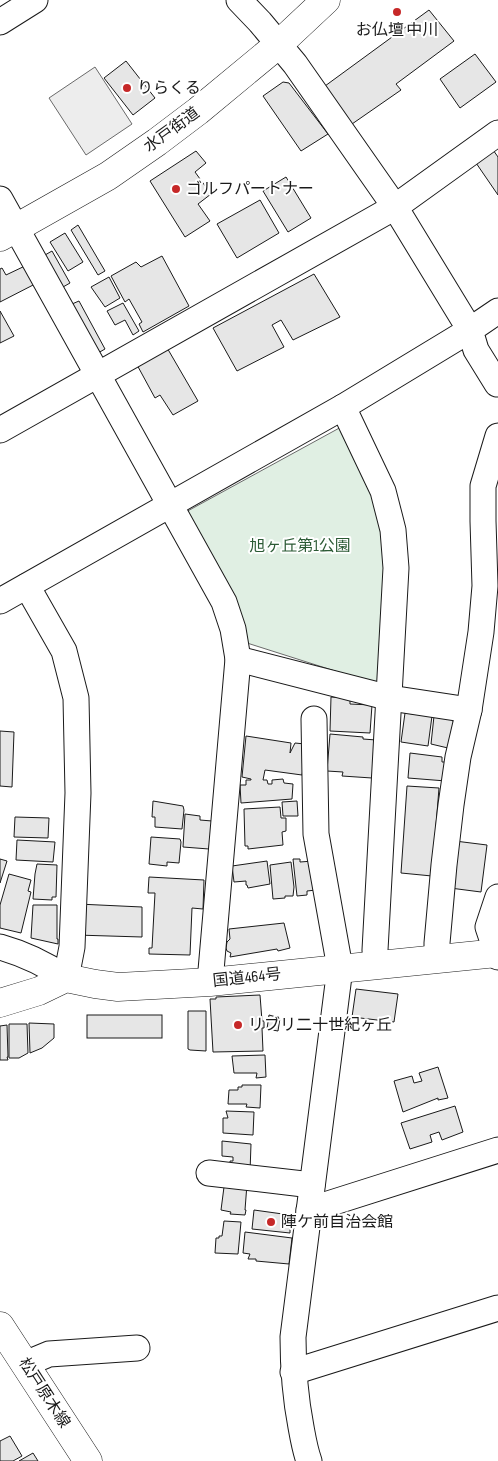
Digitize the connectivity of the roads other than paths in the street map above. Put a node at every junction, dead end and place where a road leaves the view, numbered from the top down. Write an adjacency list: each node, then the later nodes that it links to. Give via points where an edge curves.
1 (35, 0): 4 (street)
2 (239, 0): 5 (street)
3 (326, 0): 5 (main road, 水戸街道)
4 (0, 22)
5 (279, 44): 8 (street); 9 (main road, 水戸街道, via 198,111 108,176)
6 (498, 133): 8 (street)
7 (0, 199): 9 (street)
8 (395, 207): 11 (street); 12 (street)
9 (8, 232): 12 (street, via 33,260)
10 (498, 311): 11 (street)
11 (470, 330): 13 (street, via 476,350); 14 (street)
12 (98, 374): 15 (street); 17 (street)
13 (497, 384)
14 (343, 407): 17 (street); 21 (street, via 383,491 393,530 396,568)
15 (0, 430)
16 (498, 436): 22 (street, via 484,486 485,586)
17 (170, 505): 18 (street); 20 (street, via 224,602)
18 (26, 586): 19 (street); 30 (street, via 64,651 76,698 78,793 72,947)
19 (0, 601)
20 (238, 659): 21 (street); 31 (street)
21 (390, 698): 22 (street); 28 (street)
22 (469, 710): 27 (street, via 458,757 444,865)
23 (314, 719): 29 (street, via 316,834)
24 (498, 897): 26 (street, via 488,927)
25 (0, 947): 30 (street, via 20,952)
26 (497, 954): 27 (main road, 国道464号)
27 (438, 959): 28 (main road, 国道464号)
28 (376, 965): 29 (main road, 国道464号)
29 (340, 968): 31 (main road, 国道464号); 35 (street)
30 (66, 978): 31 (main road, 国道464号, via 118,987); 32 (main road, via 39,991)
31 (210, 982)
32 (0, 1002)
33 (498, 1150): 36 (street)
34 (209, 1173): 35 (street)
35 (312, 1185): 36 (street)
36 (309, 1210): 41 (street, via 294,1336)
37 (498, 1308): 41 (street)
38 (1, 1330): 40 (main road, 松戸原木線)
39 (136, 1348): 40 (street, via 49,1354)
40 (25, 1364): 42 (main road, 松戸原木線)
41 (293, 1372): 43 (street)
42 (88, 1461)
43 (309, 1461)

